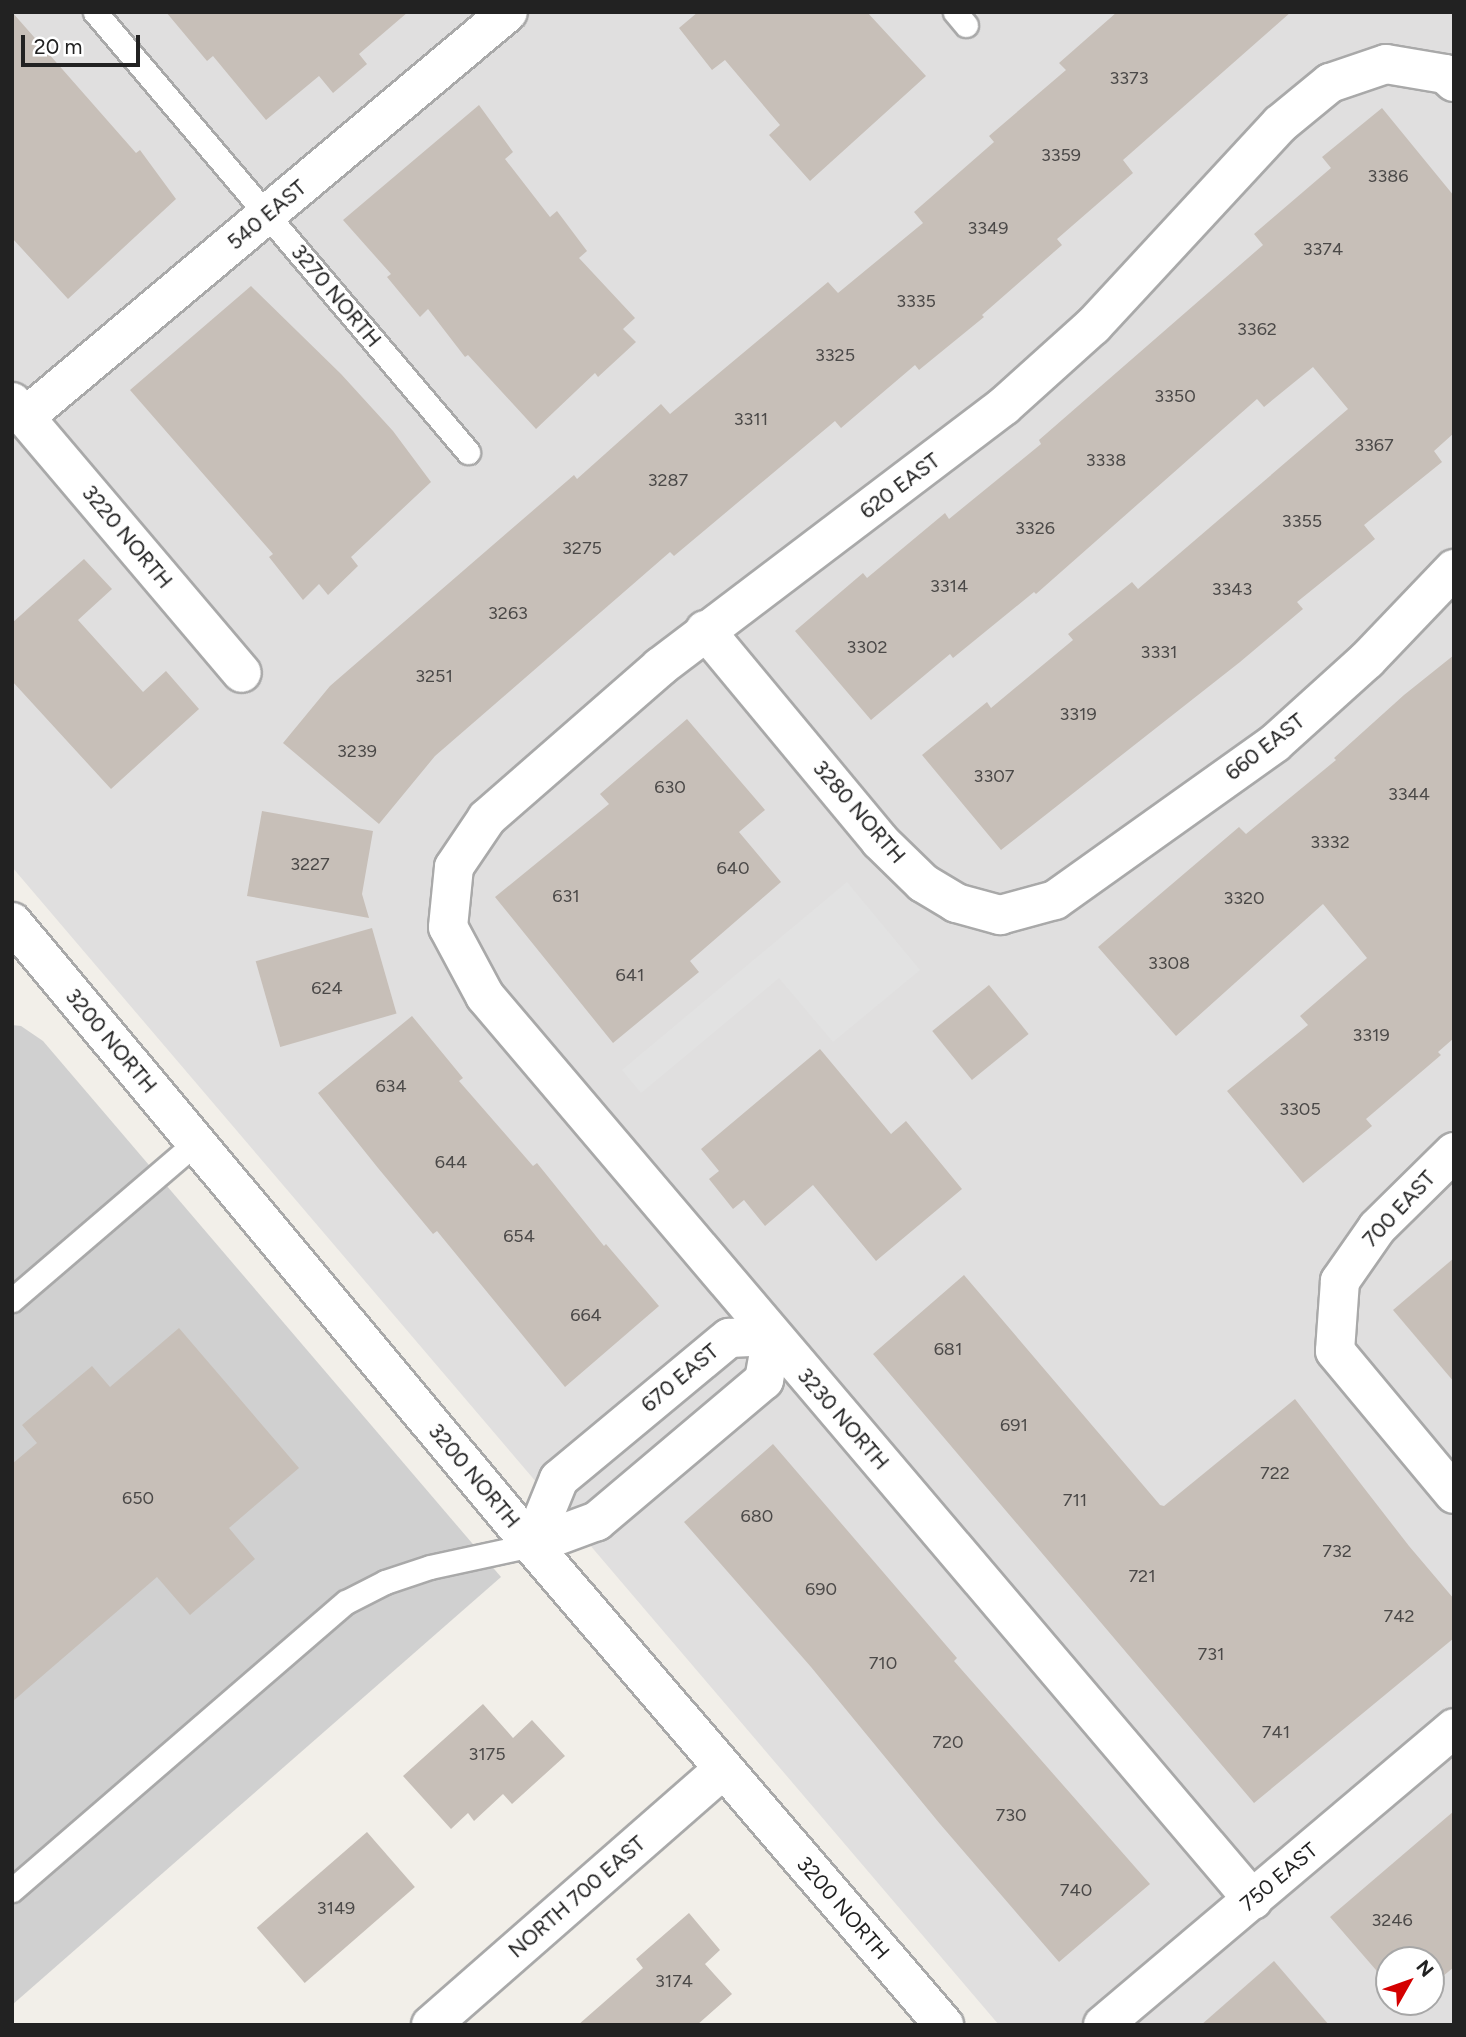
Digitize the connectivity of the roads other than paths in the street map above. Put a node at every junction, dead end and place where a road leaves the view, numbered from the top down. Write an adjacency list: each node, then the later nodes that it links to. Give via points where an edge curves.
1 (95, 12): 4 (lane, 3270 NORTH)
2 (508, 12): 4 (street, 540 EAST)
3 (1454, 82): 8 (street, 620 EAST, via 1445,75 1386,64 1331,83 1280,124 1093,326 1004,406)
4 (267, 214): 5 (street, 540 EAST); 6 (lane, 3270 NORTH)
5 (19, 409): 9 (street, 3220 NORTH)
6 (468, 452)
7 (1454, 569): 10 (street, 660 EAST, via 1367,660 1275,743)
8 (705, 630): 10 (street, 3280 NORTH, via 880,841 923,883 956,903 1000,915); 11 (street, 620 EAST, via 486,818 454,867)
9 (242, 673)
10 (1055, 900)
11 (448, 927): 16 (street, 3230 NORTH, via 485,996)
12 (17, 939): 13 (street, 3200 NORTH)
13 (195, 1143): 15 (lane); 18 (street, 3200 NORTH)
14 (1454, 1152): 17 (street, 700 EAST, via 1377,1228 1340,1281 1335,1351)
15 (12, 1300)
16 (772, 1336): 18 (street, via 764,1380 597,1521); 18 (street, 670 EAST, via 729,1338 559,1479); 22 (street, 3230 NORTH)
17 (1454, 1494)
18 (532, 1545): 20 (street, 3200 NORTH); 21 (lane, via 430,1567 346,1602)
19 (1454, 1728): 22 (street, 750 EAST)
20 (723, 1769): 23 (street, NORTH 700 EAST); 24 (street, 3200 NORTH)
21 (12, 1890)
22 (1253, 1899): 25 (street, 750 EAST)
23 (454, 2017)
24 (944, 2025)
25 (1103, 2025)

